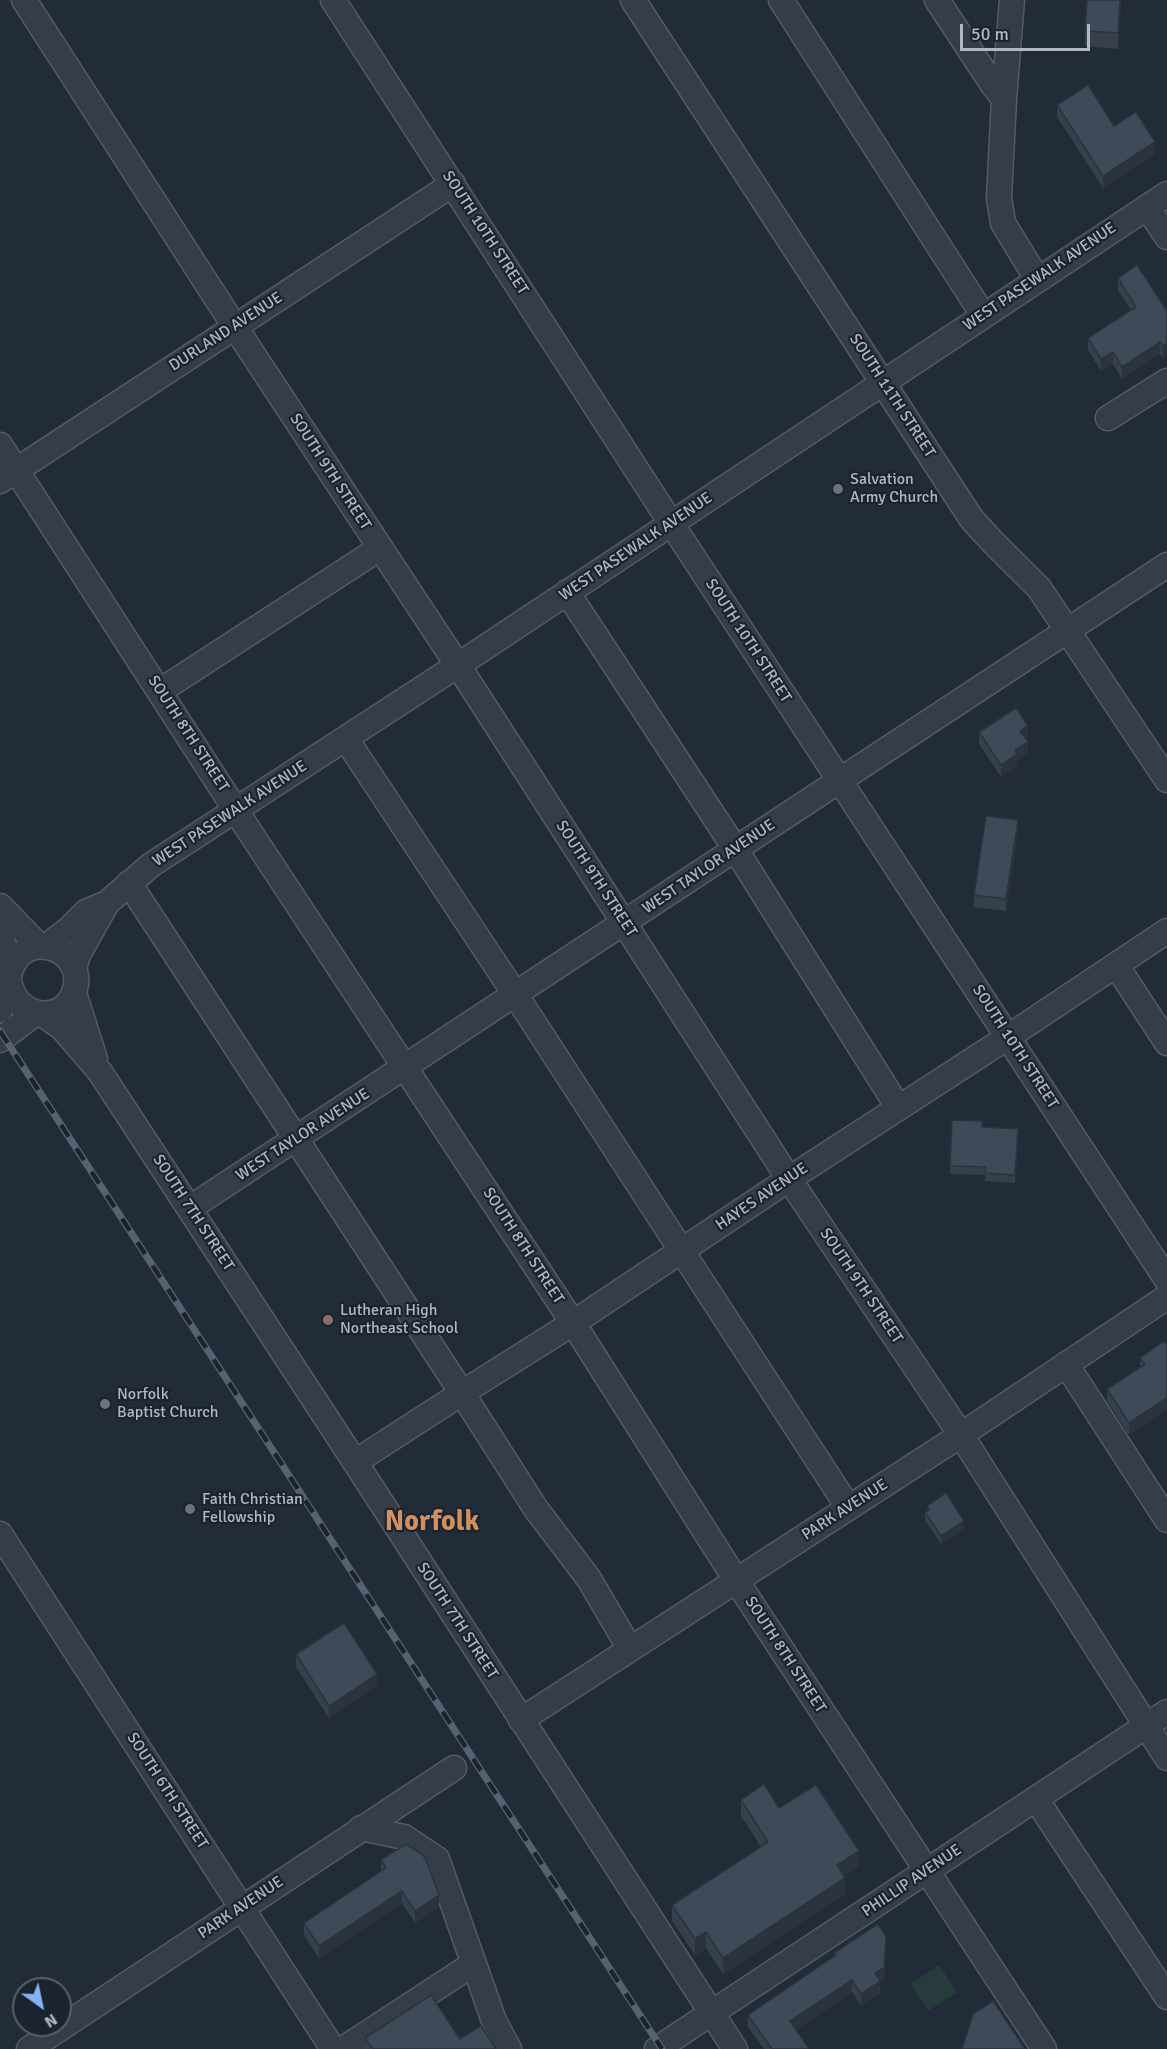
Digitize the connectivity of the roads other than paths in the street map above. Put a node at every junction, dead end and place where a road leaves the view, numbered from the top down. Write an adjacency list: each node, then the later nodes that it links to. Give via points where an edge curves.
1 (24, 0): 13 (street, SOUTH 9TH STREET)
2 (333, 0): 8 (street, SOUTH 10TH STREET)
3 (633, 0): 15 (street, SOUTH 11TH STREET)
4 (781, 0): 12 (street)
5 (937, 0): 7 (street)
6 (1012, 0): 7 (street)
7 (1004, 99): 11 (street, via 999,198 1003,223)
8 (453, 184): 13 (street, DURLAND AVENUE); 19 (street, SOUTH 10TH STREET)
9 (1157, 200): 10 (street); 11 (street, WEST PASEWALK AVENUE)
10 (1167, 237)
11 (1037, 279): 12 (street, WEST PASEWALK AVENUE)
12 (983, 315): 15 (street, WEST PASEWALK AVENUE)
13 (235, 327): 18 (street, DURLAND AVENUE); 20 (street, SOUTH 9TH STREET)
14 (1167, 381): 16 (street)
15 (883, 383): 19 (street, WEST PASEWALK AVENUE); 23 (street, SOUTH 11TH STREET, via 971,518 994,546 1039,588)
16 (1108, 418)
17 (0, 445): 18 (street, SOUTH 8TH STREET)
18 (8, 476): 25 (street, SOUTH 8TH STREET)
19 (671, 523): 22 (street, WEST PASEWALK AVENUE); 28 (street, SOUTH 10TH STREET)
20 (380, 548): 24 (street, SOUTH 9TH STREET); 25 (street)
21 (1167, 565): 23 (street, WEST TAYLOR AVENUE)
22 (567, 592): 24 (street, WEST PASEWALK AVENUE); 31 (street)
23 (1068, 631): 27 (street, SOUTH 11TH STREET); 28 (street, WEST TAYLOR AVENUE)
24 (458, 665): 26 (street, WEST PASEWALK AVENUE); 35 (street, SOUTH 9TH STREET)
25 (160, 691): 30 (street, SOUTH 8TH STREET)
26 (346, 739): 30 (street, WEST PASEWALK AVENUE); 43 (street)
27 (1160, 755): 29 (street, SOUTH 11TH STREET)
28 (838, 780): 31 (street, WEST TAYLOR AVENUE); 46 (street, SOUTH 10TH STREET)
29 (1167, 780)
30 (237, 811): 32 (street, WEST PASEWALK AVENUE); 49 (street, SOUTH 8TH STREET)
31 (736, 850): 35 (street, WEST TAYLOR AVENUE); 51 (street)
32 (129, 883): 33 (street, WEST PASEWALK AVENUE); 52 (street)
33 (107, 903): 38 (street, WEST PASEWALK AVENUE, via 86,912 69,929); 40 (street, WEST PASEWALK AVENUE)
34 (0, 906): 38 (street)
35 (625, 923): 43 (street, WEST TAYLOR AVENUE); 53 (street, SOUTH 9TH STREET)
36 (1167, 931): 39 (street, HAYES AVENUE)
37 (0, 934): 41 (street)
38 (42, 946): 40 (street, via 60,951); 41 (street, via 22,953)
39 (1116, 965): 46 (street, HAYES AVENUE); 48 (street)
40 (74, 968): 42 (street)
41 (10, 974): 44 (street); 45 (street, via 10,990 15,1000)
42 (74, 993): 45 (street, via 61,1008); 50 (street, SOUTH 7TH STREET)
43 (515, 994): 49 (street, WEST TAYLOR AVENUE); 55 (street)
44 (0, 1010)
45 (39, 1014): 47 (street); 50 (street, SOUTH 7TH STREET, via 62,1029)
46 (1008, 1037): 51 (street, HAYES AVENUE); 56 (street, SOUTH 10TH STREET)
47 (0, 1040)
48 (1167, 1043)
49 (406, 1067): 52 (street, WEST TAYLOR AVENUE); 58 (street, SOUTH 8TH STREET)
50 (100, 1072): 54 (street, SOUTH 7TH STREET)
51 (898, 1107): 53 (street, HAYES AVENUE)
52 (296, 1139): 54 (street, WEST TAYLOR AVENUE); 60 (street)
53 (789, 1179): 55 (street, HAYES AVENUE); 61 (street, SOUTH 9TH STREET)
54 (190, 1208): 62 (street, SOUTH 7TH STREET)
55 (681, 1251): 58 (street, HAYES AVENUE); 63 (street)
56 (1167, 1280)
57 (1167, 1298): 59 (street, PARK AVENUE)
58 (573, 1323): 60 (street, HAYES AVENUE); 66 (street, SOUTH 8TH STREET)
59 (1066, 1364): 61 (street, PARK AVENUE); 64 (street)
60 (462, 1393): 62 (street, HAYES AVENUE); 67 (street, via 536,1509 589,1579)
61 (961, 1435): 63 (street, PARK AVENUE); 70 (street, SOUTH 9TH STREET)
62 (356, 1462): 69 (street, SOUTH 7TH STREET)
63 (848, 1508): 66 (street, PARK AVENUE)
64 (1167, 1520)
65 (0, 1534): 76 (street, SOUTH 6TH STREET)
66 (736, 1580): 67 (street, PARK AVENUE); 75 (street, SOUTH 8TH STREET)
67 (630, 1649): 69 (street, PARK AVENUE)
68 (1167, 1712): 70 (street, PHILLIP AVENUE)
69 (521, 1720): 79 (street, SOUTH 7TH STREET)
70 (1146, 1726): 71 (street, SOUTH 9TH STREET); 73 (street, PHILLIP AVENUE)
71 (1167, 1758)
72 (454, 1768): 74 (street, PARK AVENUE)
73 (1036, 1799): 75 (street, PHILLIP AVENUE); 78 (street)
74 (361, 1828): 76 (street, PARK AVENUE); 77 (street, via 404,1837 437,1859)
75 (926, 1872): 79 (street, PHILLIP AVENUE); 86 (street, SOUTH 8TH STREET)
76 (242, 1907): 80 (street, PARK AVENUE); 81 (street, SOUTH 6TH STREET)
77 (473, 1964): 82 (street); 83 (street)
78 (1167, 1997)
79 (712, 2014): 84 (street, PHILLIP AVENUE); 85 (street, SOUTH 7TH STREET)
80 (29, 2049)
81 (333, 2049)
82 (343, 2049)
83 (509, 2049)
84 (657, 2049)
85 (735, 2049)
86 (1044, 2049)

